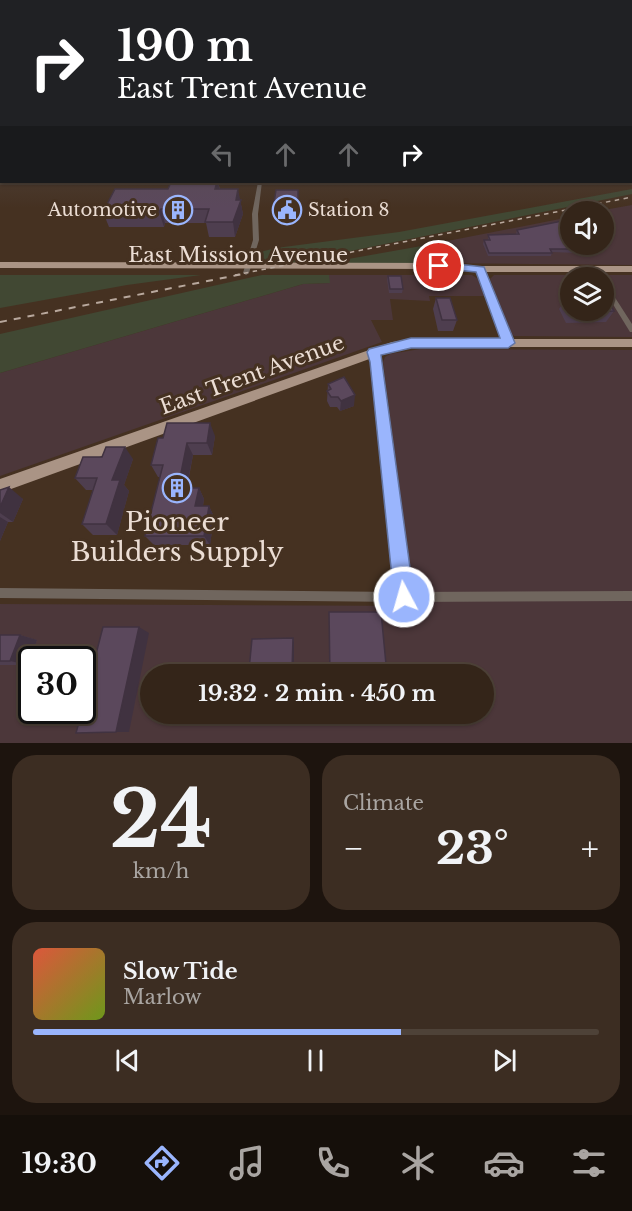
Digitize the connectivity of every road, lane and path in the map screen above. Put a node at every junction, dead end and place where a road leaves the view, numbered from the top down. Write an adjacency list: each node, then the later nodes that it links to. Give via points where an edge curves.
1 (260, 183): 3 (street, via 256,240)
2 (0, 266): 3 (main road, East Mission Avenue)
3 (247, 269): 4 (main road, East Mission Avenue); 7 (main road, East Mission Avenue)
4 (478, 269): 8 (main road, East Mission Avenue); 11 (street)
5 (632, 269): 6 (main road, East Mission Avenue)
6 (614, 271)
7 (0, 272)
8 (560, 272)
9 (614, 301): 10 (street)
10 (632, 330)
11 (508, 343): 12 (main road, East Trent Avenue); 13 (main road, East Trent Avenue, via 411,343)
12 (632, 343)
13 (373, 352): 14 (main road, East Trent Avenue); 17 (street)
14 (0, 486)
15 (0, 592): 17 (street)
16 (632, 596): 17 (street)
17 (404, 597)

